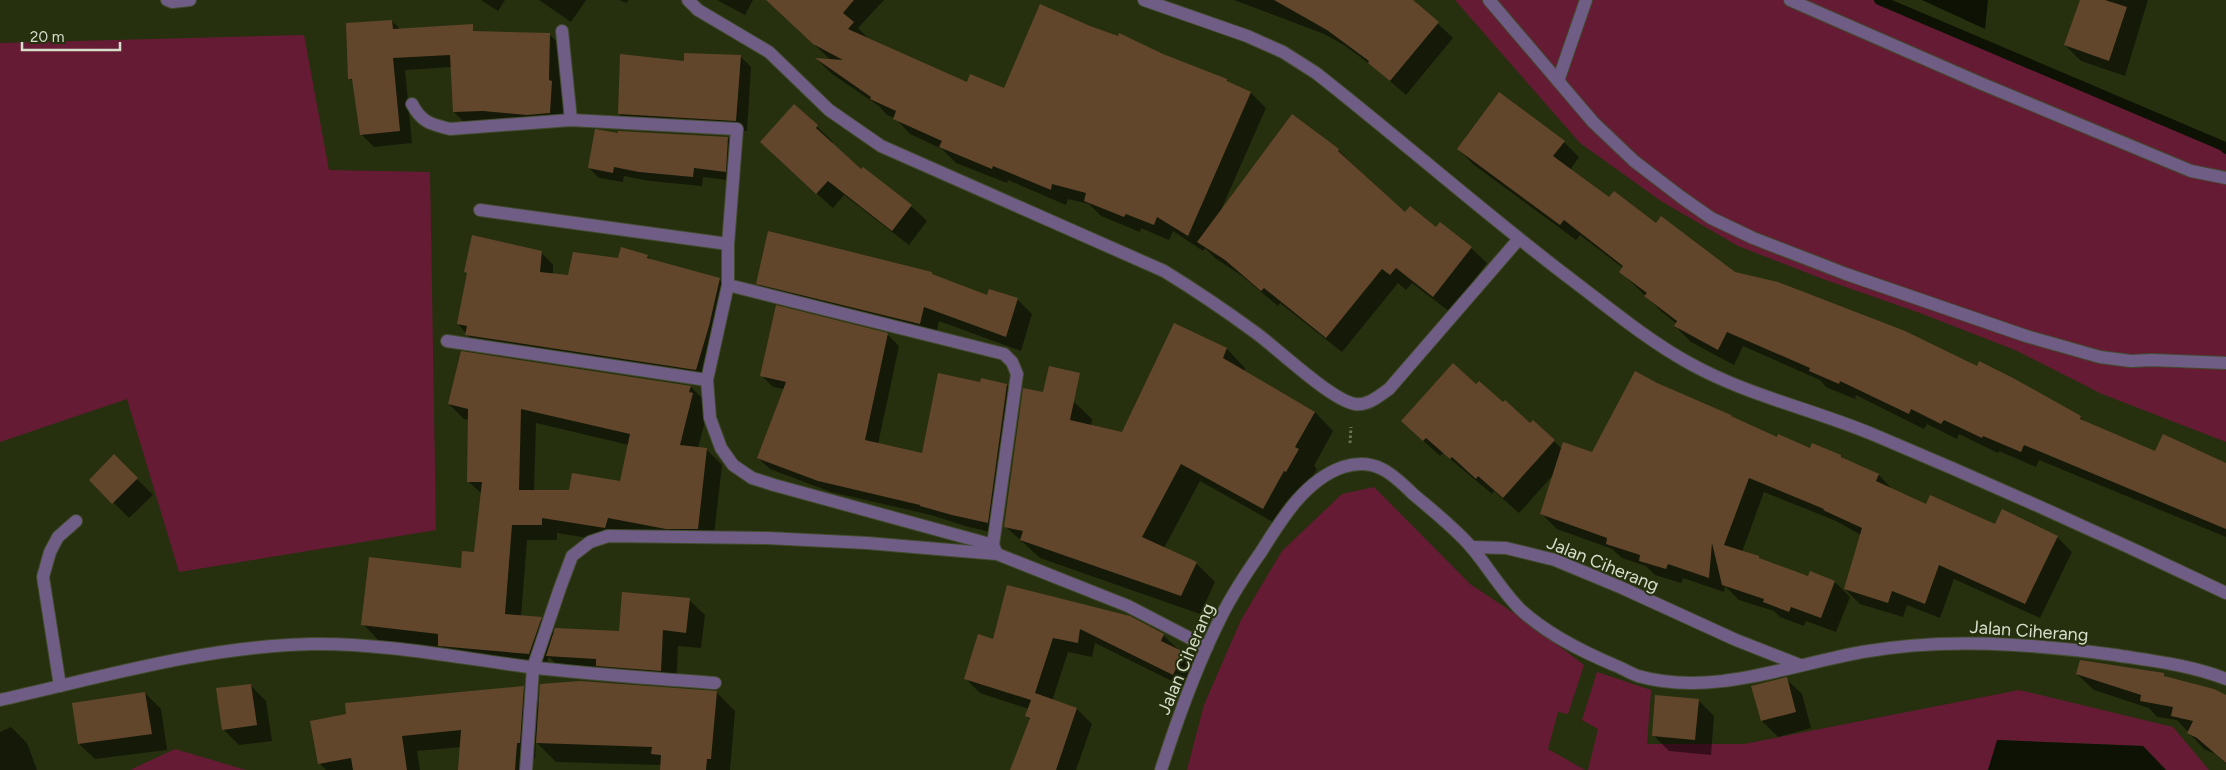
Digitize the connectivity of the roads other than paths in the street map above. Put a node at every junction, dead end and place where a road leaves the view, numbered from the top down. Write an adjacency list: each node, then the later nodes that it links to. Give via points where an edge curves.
1 (190, 0): 7 (street)
2 (688, 0): 14 (street, via 698,10 769,52 829,110 881,146 1164,271 1257,334 1336,397 1355,404 1370,402 1389,389)
3 (1144, 0): 14 (street, via 1247,36 1316,73)
4 (1489, 0): 9 (street)
5 (1586, 0): 9 (street)
6 (1790, 0): 12 (street, via 2191,171)
7 (170, 1)
8 (562, 31): 11 (street)
9 (1558, 81): 18 (street, via 1593,122 1634,161 1711,218 1760,242 2026,336 2100,357 2131,361)
10 (412, 104): 11 (street, via 418,116 431,124 450,129)
11 (571, 120): 15 (street, via 737,129)
12 (2226, 178)
13 (480, 210): 15 (street)
14 (1518, 240): 23 (street, via 1640,332 1689,363 1743,388 1873,435 2043,508)
15 (728, 244): 16 (street)
16 (728, 285): 19 (street); 22 (street, via 1004,354 1017,374)
17 (446, 341): 19 (street)
18 (2226, 363)
19 (707, 380): 22 (street, via 710,418 721,448 733,465 752,478)
20 (76, 521): 29 (street, via 58,538 43,577)
21 (1471, 547): 24 (street, Jalan Ciherang, via 1384,469 1357,464 1342,468 1311,486 1292,506 1248,571); 25 (street, Jalan Ciherang, via 1506,548 1555,560); 25 (street, via 1520,609 1548,631 1578,650 1639,676 1685,683 1722,680)
22 (995, 550): 24 (street, via 1128,606); 26 (street, via 777,539 608,536 585,545 572,556)
23 (2226, 593)
24 (1207, 647): 32 (street, Jalan Ciherang)
25 (1800, 665): 27 (street, Jalan Ciherang, via 1866,651 2005,643 2155,661 2196,668)
26 (533, 668): 28 (street); 29 (street, via 346,644 312,644 258,647); 31 (street)
27 (2226, 679)
28 (715, 683)
29 (60, 686): 30 (street)
30 (0, 700)
31 (526, 770)
32 (1161, 770)

